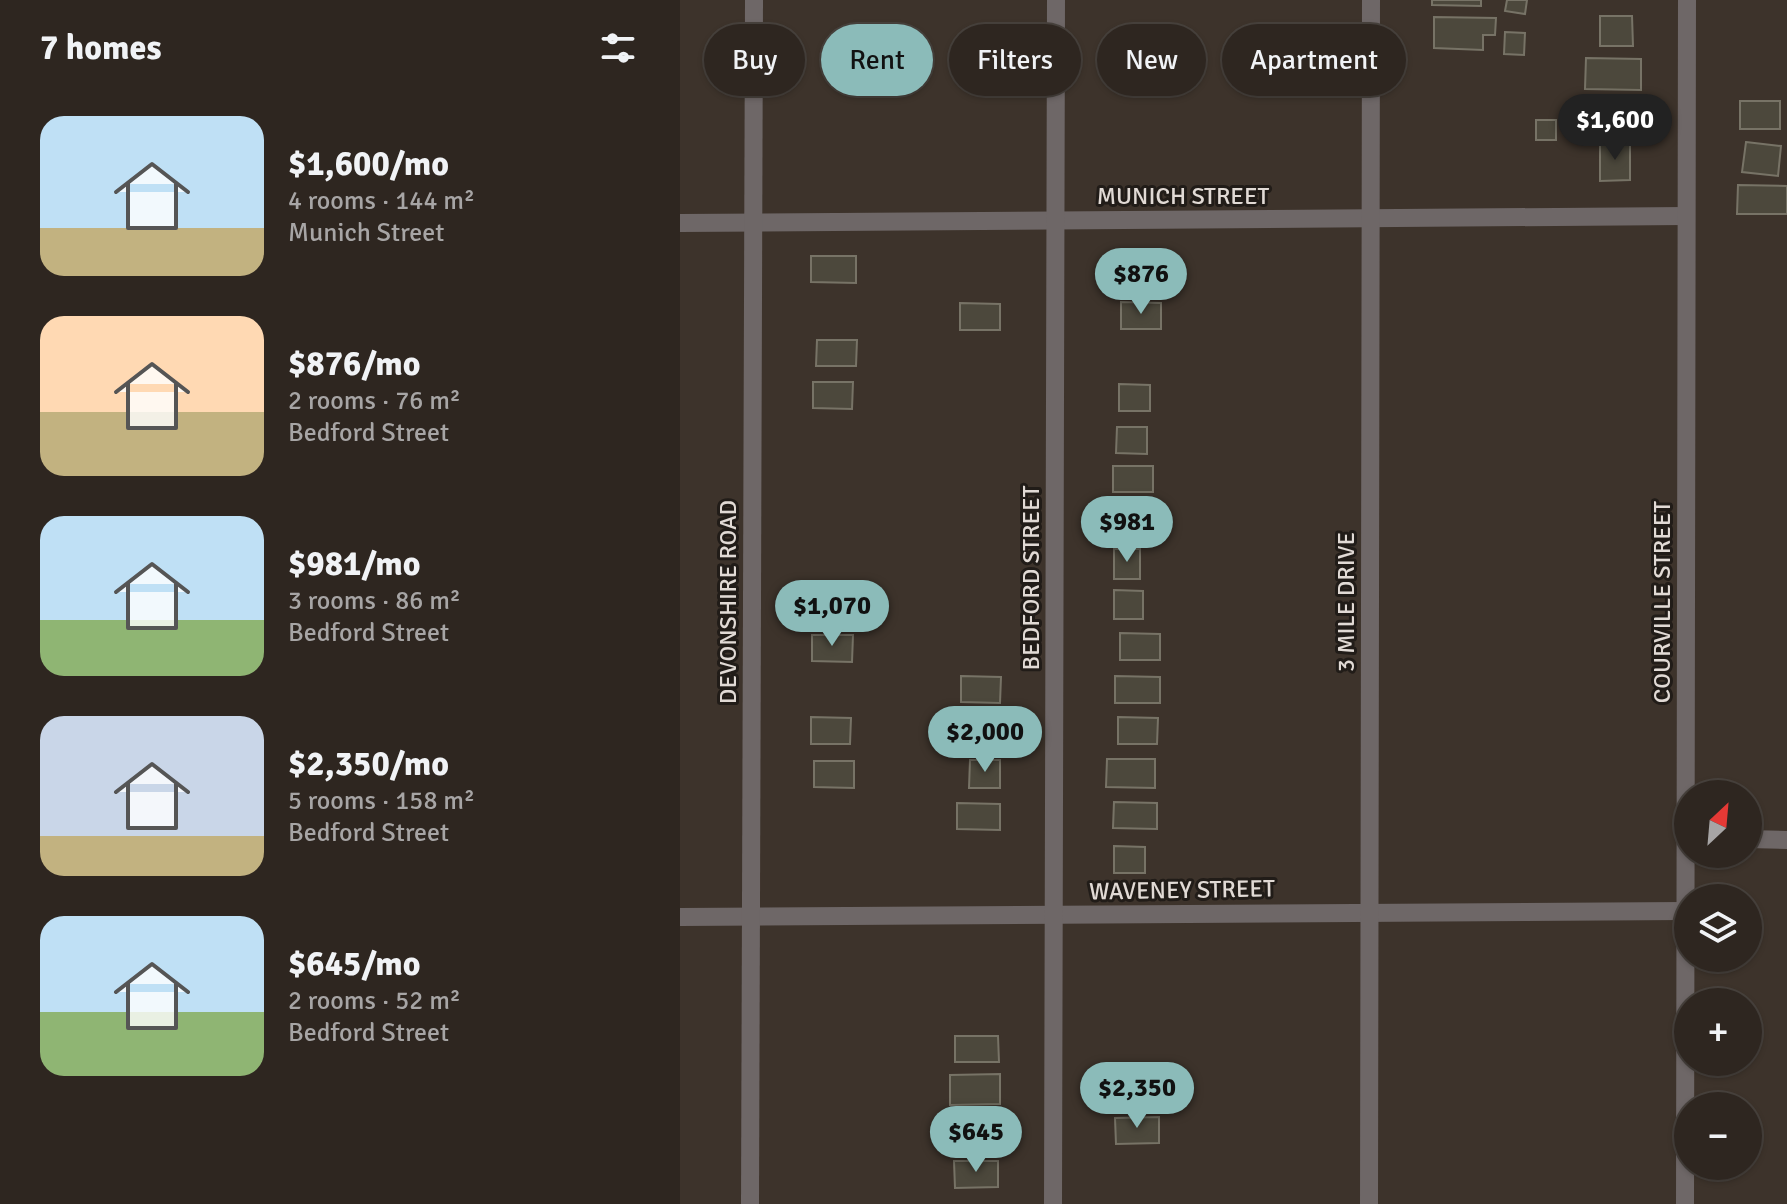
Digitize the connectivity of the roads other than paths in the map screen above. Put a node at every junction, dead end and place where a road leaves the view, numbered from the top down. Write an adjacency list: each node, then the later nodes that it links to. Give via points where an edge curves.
1 (754, 0): 8 (street, DEVONSHIRE ROAD)
2 (1056, 0): 7 (street, BEDFORD STREET)
3 (1371, 0): 6 (street, 3 MILE DRIVE)
4 (1687, 0): 5 (street, COURVILLE STREET)
5 (1686, 216): 6 (street, MUNICH STREET); 10 (street, COURVILLE STREET)
6 (1371, 218): 7 (street, MUNICH STREET); 14 (street, 3 MILE DRIVE)
7 (1056, 221): 8 (street, MUNICH STREET); 15 (street, BEDFORD STREET)
8 (753, 222): 9 (street, MUNICH STREET); 17 (street, DEVONSHIRE ROAD)
9 (680, 223)
10 (1687, 780)
11 (1762, 839): 12 (street)
12 (1787, 840)
13 (1674, 911): 14 (street, WAVENEY STREET)
14 (1370, 912): 15 (street, WAVENEY STREET); 21 (street, 3 MILE DRIVE)
15 (1054, 915): 17 (street, WAVENEY STREET); 20 (street, BEDFORD STREET)
16 (680, 917): 17 (street, WAVENEY STREET)
17 (751, 917): 19 (street, DEVONSHIRE ROAD)
18 (1685, 972): 22 (street, COURVILLE STREET)
19 (750, 1204)
20 (1053, 1204)
21 (1369, 1204)
22 (1685, 1204)

